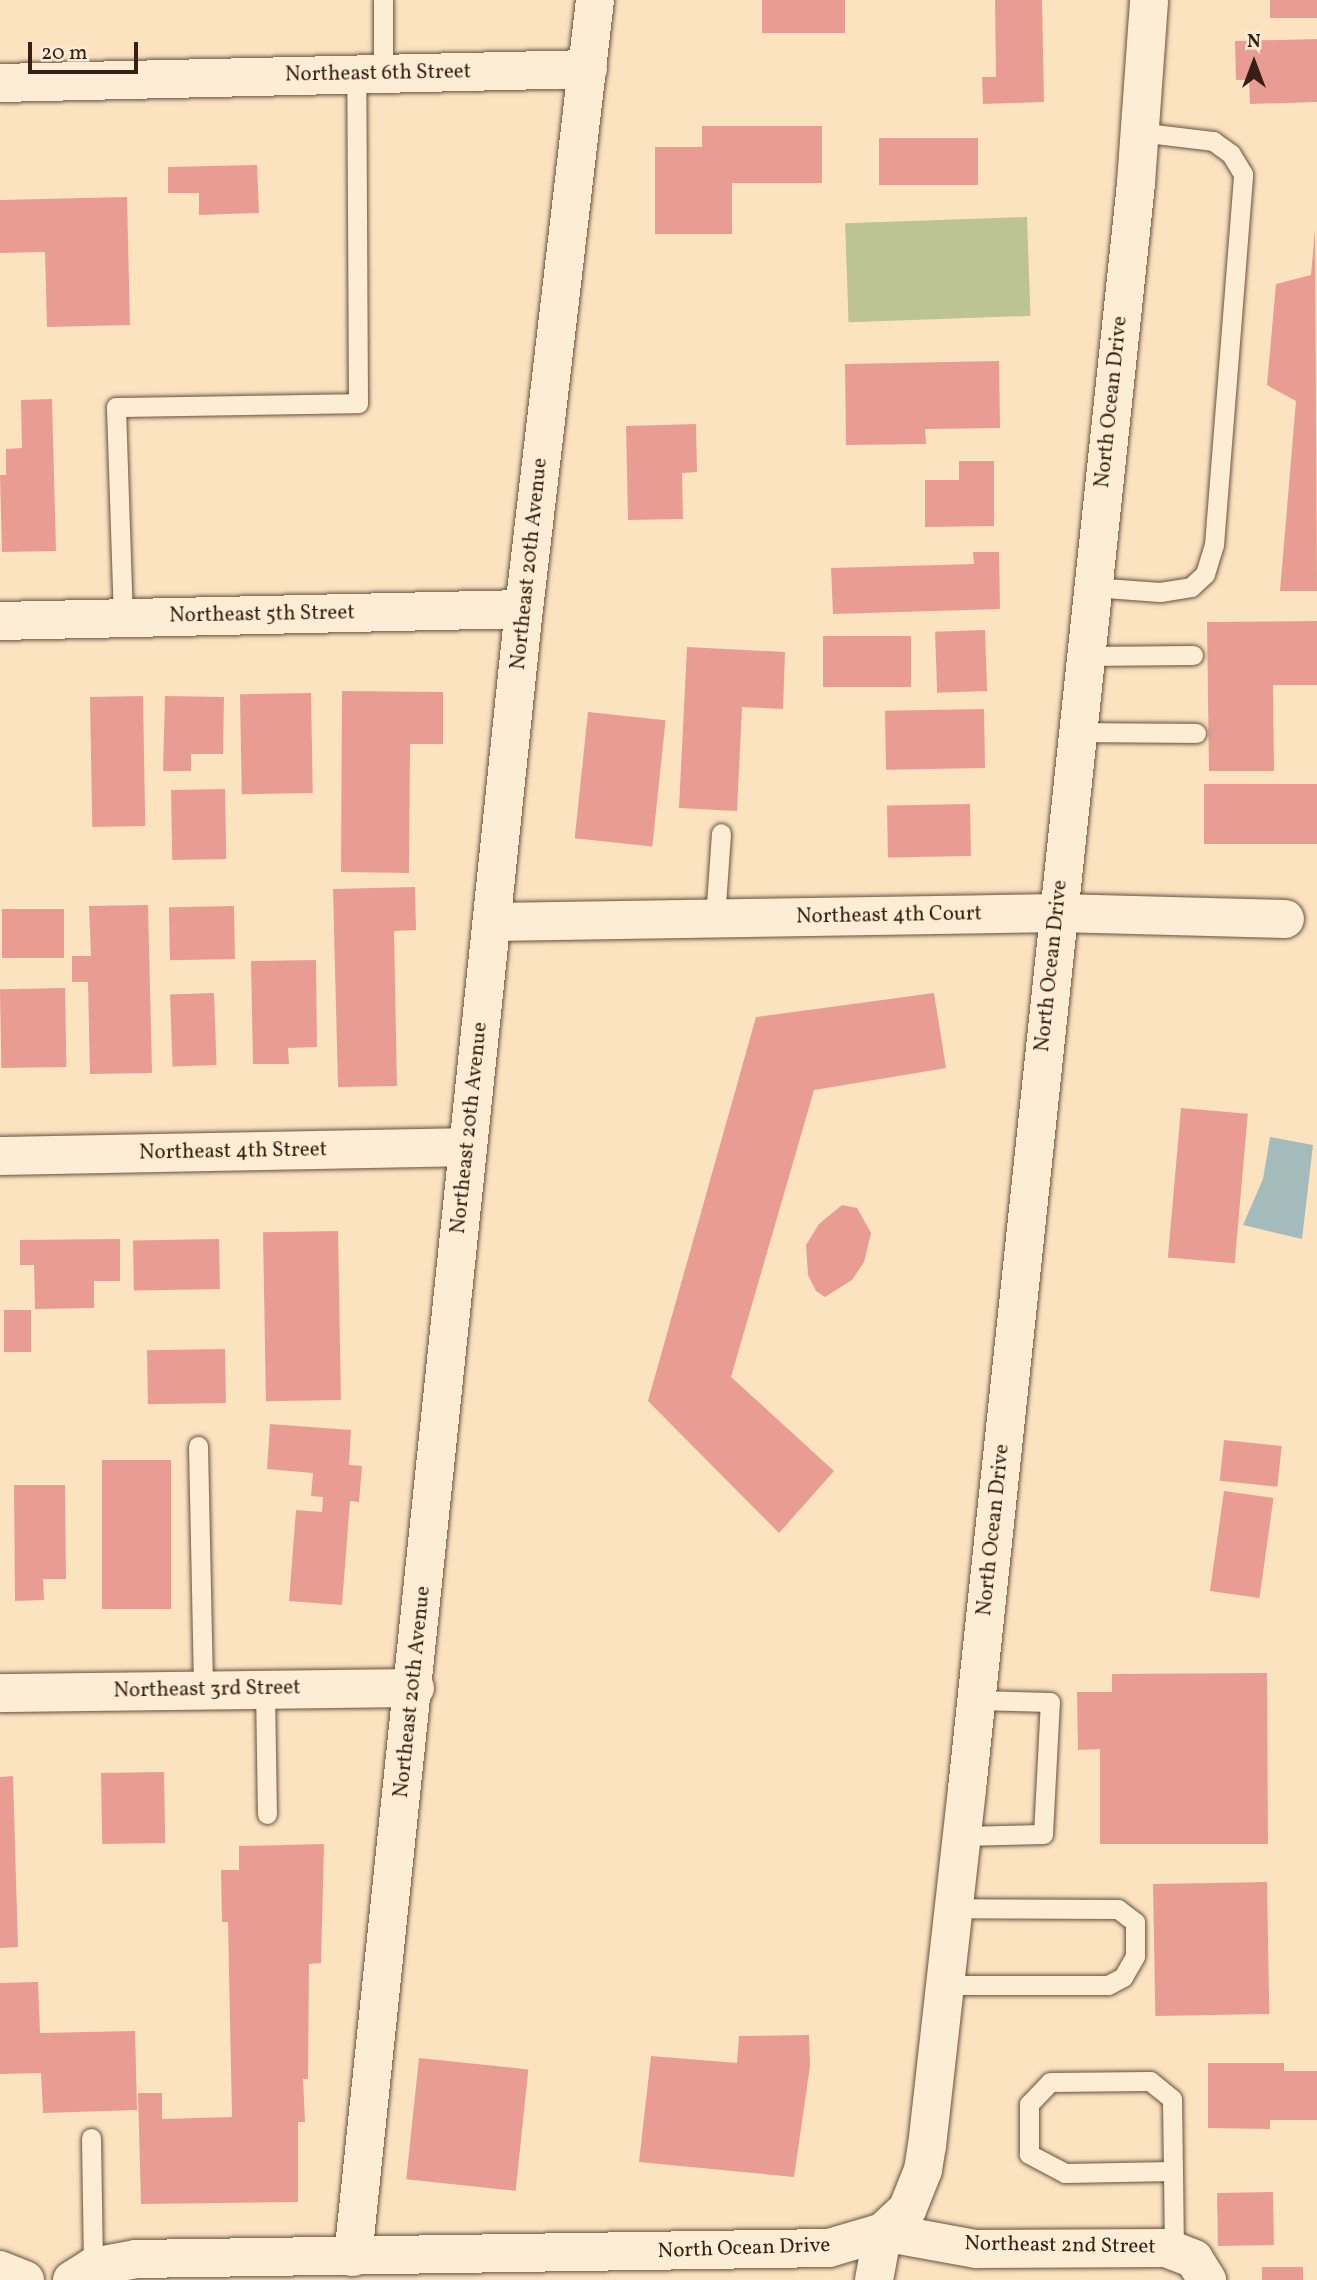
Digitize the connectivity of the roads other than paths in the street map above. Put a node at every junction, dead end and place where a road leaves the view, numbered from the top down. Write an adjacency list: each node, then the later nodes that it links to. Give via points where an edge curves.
1 (383, 0): 5 (lane)
2 (595, 0): 4 (street, Northeast 20th Avenue)
3 (1150, 0): 7 (street, North Ocean Drive)
4 (588, 69): 5 (street, Northeast 6th Street); 9 (street, Northeast 20th Avenue)
5 (369, 75): 6 (street, Northeast 6th Street); 10 (lane, via 358,403 116,407)
6 (0, 83)
7 (1139, 132): 8 (street, North Ocean Drive); 8 (lane, via 1213,141 1231,154 1243,174 1214,545 1205,574 1191,587 1160,592)
8 (1092, 587): 13 (street, North Ocean Drive)
9 (524, 610): 10 (street, Northeast 5th Street); 20 (street, Northeast 20th Avenue)
10 (123, 619): 11 (street, Northeast 5th Street)
11 (0, 621)
12 (1193, 655): 13 (lane)
13 (1085, 656): 14 (street, North Ocean Drive)
14 (1077, 732): 15 (lane); 17 (street, North Ocean Drive)
15 (1196, 733)
16 (722, 833): 18 (lane)
17 (1058, 914): 18 (street, Northeast 4th Court); 19 (street, Northeast 4th Court); 28 (street, North Ocean Drive)
18 (715, 919): 20 (street, Northeast 4th Court)
19 (1285, 919)
20 (493, 922): 21 (street, Northeast 20th Avenue)
21 (467, 1147): 22 (street, Northeast 4th Street); 24 (street, Northeast 20th Avenue)
22 (0, 1156)
23 (198, 1446): 26 (lane)
24 (415, 1688): 25 (street, Northeast 3rd Street); 37 (street, Northeast 20th Avenue)
25 (265, 1689): 26 (street, Northeast 3rd Street); 29 (lane)
26 (203, 1690): 27 (street, Northeast 3rd Street)
27 (0, 1693)
28 (977, 1700): 30 (street, North Ocean Drive); 30 (lane, via 1050,1702 1043,1834)
29 (267, 1814)
30 (962, 1836): 31 (street, North Ocean Drive)
31 (954, 1908): 32 (street, North Ocean Drive); 32 (lane, via 1118,1909 1135,1922 1135,1956 1123,1977 1108,1984)
32 (945, 1985): 35 (street, North Ocean Drive, via 923,2170 907,2210)
33 (91, 2138): 39 (lane)
34 (1173, 2171): 34 (lane, via 1172,2099 1150,2081 1050,2082 1030,2104 1030,2154 1065,2172); 36 (lane)
35 (883, 2232): 36 (street, Northeast 2nd Street, via 976,2249); 37 (street, North Ocean Drive, via 829,2248); 41 (street)
36 (1192, 2263)
37 (364, 2264): 39 (street, North Ocean Drive, via 136,2259)
38 (0, 2270): 40 (street)
39 (83, 2274)
40 (25, 2280)
41 (874, 2280)

